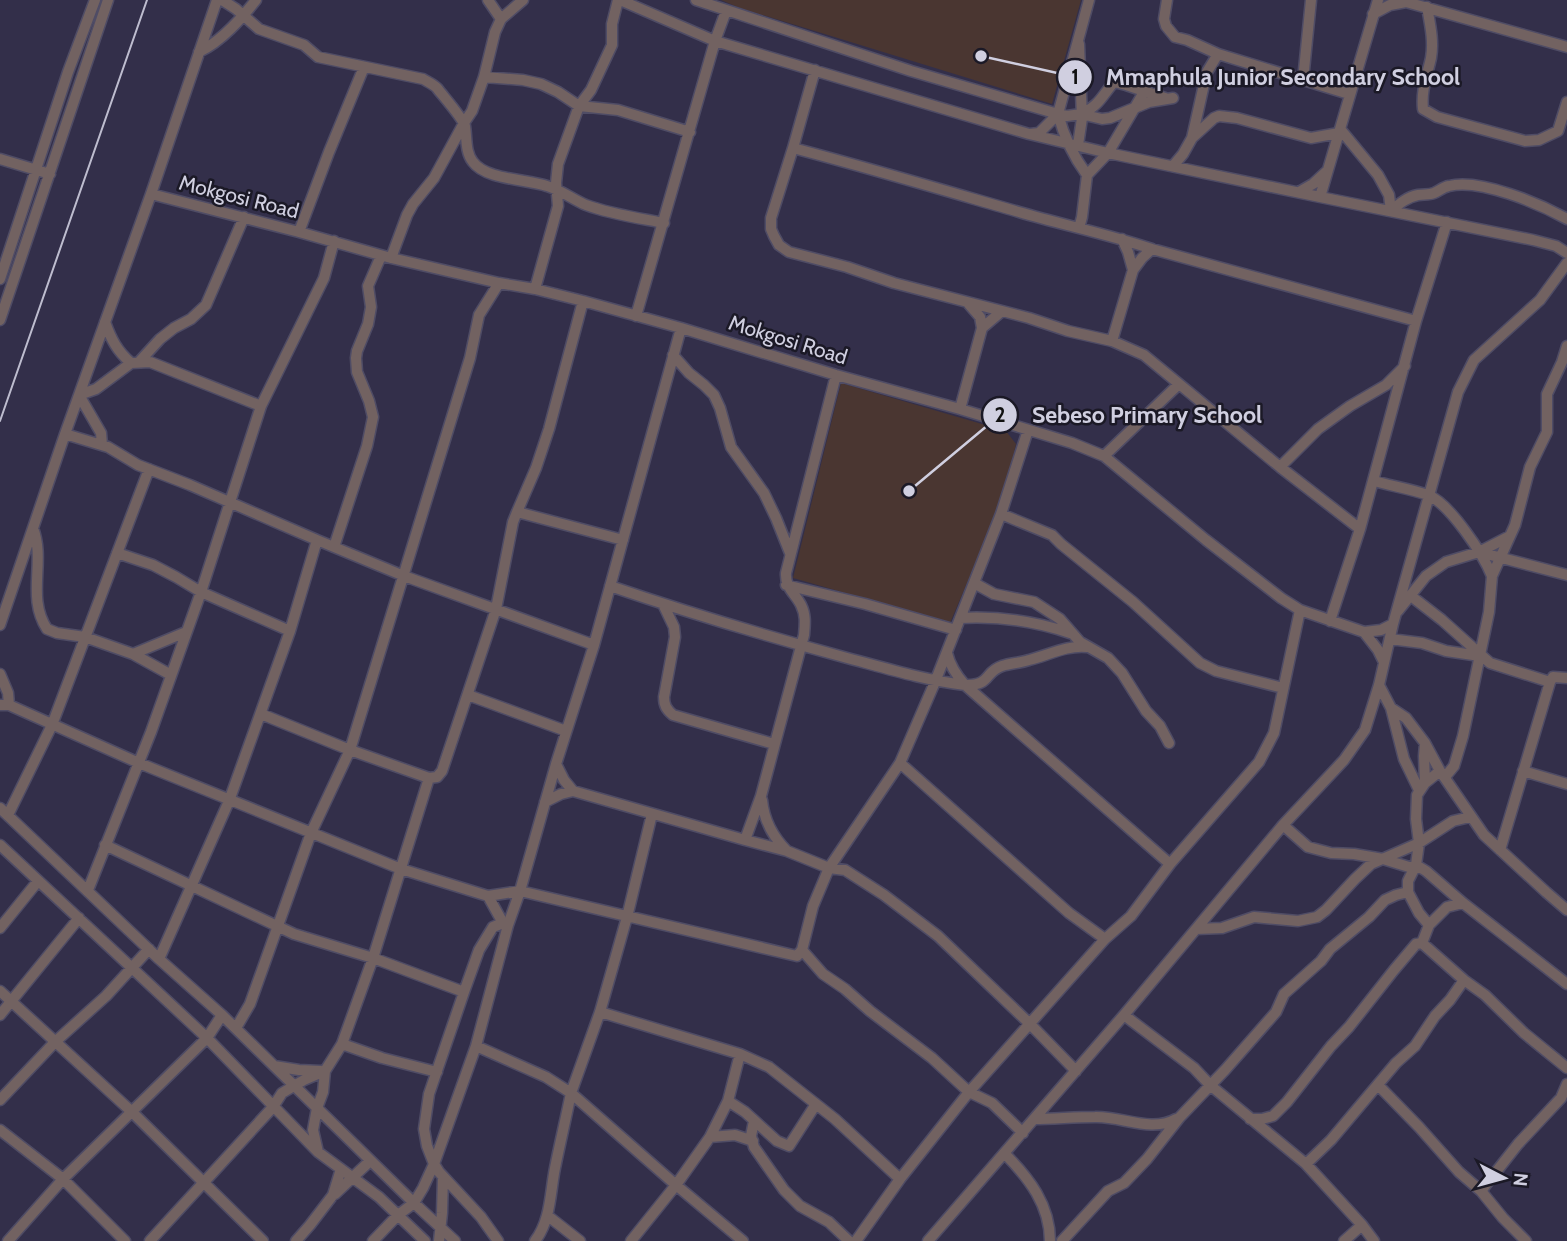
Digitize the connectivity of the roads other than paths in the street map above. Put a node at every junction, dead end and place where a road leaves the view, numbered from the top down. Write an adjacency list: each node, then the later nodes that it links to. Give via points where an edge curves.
1 (95, 0): 51 (street)
2 (108, 0): 52 (street)
3 (219, 0): 17 (street); 22 (street)
4 (256, 0): 17 (street)
5 (488, 0): 18 (street)
6 (523, 0): 18 (street)
7 (619, 0): 20 (street); 32 (street, via 612,45)
8 (696, 0): 15 (street)
9 (1089, 0): 19 (street)
10 (1167, 0): 23 (street, via 1164,19 1169,31)
11 (1311, 0): 27 (street)
12 (1378, 0): 16 (street)
13 (1405, 1): 14 (street); 16 (street)
14 (1427, 7): 21 (street); 31 (street, via 1432,46 1421,96 1423,108 1437,117 1525,141 1558,131)
15 (726, 11): 20 (street); 34 (street)
16 (1373, 14): 29 (street)
17 (244, 15): 22 (street); 24 (street, via 259,30 304,45 318,57)
18 (501, 19): 26 (street)
19 (1079, 34): 34 (street); 35 (street)
20 (715, 41): 25 (street); 39 (street)
21 (1567, 47)
22 (199, 52): 56 (street)
23 (1218, 54): 27 (street); 30 (street, via 1207,72)
24 (363, 67): 37 (street, via 424,79 436,86); 64 (street)
25 (815, 70): 40 (street); 45 (street)
26 (484, 77): 32 (street, via 541,84); 37 (street)
27 (1303, 80): 29 (street)
28 (1144, 92): 33 (street); 33 (street, via 1170,98); 35 (street, via 1114,82 1096,106)
29 (1349, 94): 38 (street)
30 (1200, 102): 36 (street); 41 (street)
31 (1567, 102)
32 (579, 106): 39 (street, via 618,110); 54 (street, via 558,164)
33 (1135, 108): 35 (street, via 1102,119); 46 (street)
34 (1058, 114): 35 (street); 40 (street, via 1039,133); 43 (street)
35 (1081, 114): 44 (street)
36 (1219, 116): 41 (street); 42 (street)
37 (464, 123): 54 (street, via 468,154 480,169); 69 (street)
38 (1339, 131): 42 (street); 47 (street); 58 (street, via 1378,175 1389,195)
39 (690, 132): 62 (street)
40 (1029, 134): 43 (street)
41 (1192, 138): 49 (street)
42 (1311, 138): 47 (street)
43 (1067, 142): 44 (street); 53 (street)
44 (1078, 145): 46 (street)
45 (793, 148): 63 (street); 76 (street, via 771,218 779,245 807,258)
46 (1108, 153): 49 (street); 53 (street)
47 (1332, 154): 50 (street)
48 (0, 159): 51 (street)
49 (1173, 166): 55 (street)
50 (1328, 169): 55 (street); 57 (street)
51 (35, 170): 52 (street); 72 (street)
52 (50, 174): 79 (street)
53 (1087, 175): 63 (street)
54 (557, 189): 62 (street, via 587,205); 74 (street, via 558,206)
55 (1298, 192): 57 (street)
56 (150, 194): 59 (street, Mokgosi Road); 81 (street)
57 (1320, 197): 58 (street)
58 (1391, 211): 60 (street, via 1406,199 1459,185 1509,194); 61 (street)
59 (244, 217): 64 (street, Mokgosi Road); 87 (street, via 206,305)
60 (1567, 219)
61 (1447, 222): 68 (street, via 1549,244); 80 (street)
62 (664, 223): 78 (street)
63 (1079, 228): 65 (street)
64 (299, 232): 66 (street, Mokgosi Road)
65 (1122, 239): 67 (street); 71 (street)
66 (334, 241): 69 (street, Mokgosi Road); 92 (street, via 324,278)
67 (1152, 249): 71 (street); 80 (street)
68 (1567, 253)
69 (386, 257): 73 (street, Mokgosi Road); 110 (street, via 368,286 371,307 356,358 373,417)
70 (1567, 263): 101 (street, via 1540,300 1474,360 1458,392)
71 (1133, 270): 84 (street)
72 (0, 279)
73 (499, 283): 74 (street, Mokgosi Road); 116 (street, via 480,315)
74 (535, 289): 75 (street, Mokgosi Road)
75 (583, 301): 78 (street, Mokgosi Road); 103 (street, via 549,429)
76 (967, 302): 77 (street); 83 (street)
77 (1002, 311): 83 (street); 84 (street)
78 (636, 316): 82 (street, Mokgosi Road)
79 (0, 320)
80 (1416, 321): 88 (street)
81 (105, 322): 87 (street, via 121,355); 91 (street)
82 (681, 328): 86 (street); 89 (street, Mokgosi Road)
83 (982, 328): 93 (street)
84 (1112, 341): 90 (street, via 1144,355)
85 (1567, 346): 107 (street, via 1547,394 1547,432 1530,467)
86 (673, 355): 109 (street); 113 (street, via 714,395 731,447 764,494)
87 (135, 363): 91 (street); 92 (street, via 150,362)
88 (1405, 366): 98 (street, via 1318,429); 100 (street)
89 (836, 375): 93 (street, Mokgosi Road); 113 (street)
90 (1180, 384): 97 (street); 98 (street)
91 (79, 395): 95 (street); 96 (street, via 101,433)
92 (261, 406): 102 (street)
93 (960, 409): 94 (street, Mokgosi Road)
94 (1028, 430): 97 (street, Mokgosi Road); 104 (street)
95 (65, 434): 96 (street); 105 (street)
96 (102, 444): 99 (street)
97 (1104, 456): 125 (street, Mokgosi Road)
98 (1280, 467): 106 (street)
99 (149, 469): 102 (street); 111 (street)
100 (1374, 481): 101 (street); 106 (street)
101 (1429, 496): 112 (street, via 1443,505); 126 (street)
102 (230, 502): 108 (street); 121 (street)
103 (517, 512): 109 (street); 124 (street)
104 (1001, 514): 118 (street); 152 (street, via 1052,535 1200,663)
105 (33, 528): 130 (street); 136 (street, via 39,554 36,597 43,622 57,633)
106 (1360, 529): 128 (street)
107 (1510, 536): 112 (street); 114 (street)
108 (317, 540): 110 (street); 132 (street)
109 (623, 540): 120 (street)
110 (334, 547): 116 (street)
111 (117, 552): 121 (street, via 153,565); 136 (street)
112 (1479, 552): 114 (street); 117 (street); 122 (street, via 1447,562 1426,576)
113 (790, 554): 119 (street)
114 (1500, 557): 115 (street); 117 (street)
115 (1567, 575)
116 (404, 576): 124 (street); 162 (street)
117 (1492, 576): 143 (street)
118 (974, 583): 127 (street); 135 (street, via 994,594 1034,602)
119 (786, 584): 131 (street); 139 (street, via 806,620)
120 (610, 586): 123 (street); 138 (street)
121 (201, 592): 132 (street); 133 (street)
122 (1411, 596): 126 (street); 143 (street)
123 (663, 604): 139 (street); 161 (street, via 675,637 664,696 666,710)
124 (496, 609): 138 (street); 153 (street)
125 (1300, 610): 128 (street, Mokgosi Road); 152 (street)
126 (1397, 612): 129 (street)
127 (960, 618): 131 (street); 135 (street, via 1026,621)
128 (1330, 621): 134 (street, Mokgosi Road)
129 (1393, 624): 134 (street); 137 (street)
130 (0, 625)
131 (956, 630): 141 (street)
132 (290, 631): 156 (street)
133 (186, 632): 142 (street); 146 (street)
134 (1364, 632): 144 (street)
135 (1072, 633): 140 (street)
136 (86, 636): 142 (street); 157 (street)
137 (1390, 639): 143 (street); 144 (street)
138 (594, 645): 158 (street)
139 (801, 646): 148 (street); 161 (street)
140 (1087, 647): 150 (street, via 1068,647 999,666 980,684); 159 (street, via 1108,658 1122,673)
141 (947, 652): 148 (street); 150 (street, via 951,668)
142 (133, 654): 146 (street)
143 (1480, 656): 149 (street); 167 (street, via 1459,752 1454,766)
144 (1384, 662): 151 (street)
145 (0, 674): 154 (street, via 8,693)
146 (171, 675): 164 (street)
147 (1567, 678): 149 (street, via 1553,677)
148 (935, 681): 150 (street); 163 (street)
149 (1549, 682): 166 (street)
150 (965, 685): 187 (street)
151 (1379, 685): 155 (street); 178 (street, via 1365,730 1344,760)
152 (1283, 688): 187 (street, via 1274,733 1259,762)
153 (468, 695): 158 (street); 168 (street, via 442,771)
154 (4, 705): 157 (street)
155 (1391, 708): 160 (street, via 1406,718); 170 (street, via 1404,759)
156 (261, 714): 162 (street); 173 (street)
157 (52, 725): 164 (street); 175 (street)
158 (566, 730): 165 (street)
159 (1169, 743)
160 (1425, 743): 167 (street); 170 (street)
161 (774, 744): 172 (street)
162 (350, 750): 168 (street); 179 (street)
163 (900, 763): 189 (street); 206 (street, via 1069,913)
164 (139, 764): 173 (street); 183 (street)
165 (556, 764): 171 (street); 174 (street)
166 (1523, 771): 169 (street); 184 (street)
167 (1442, 774): 170 (street); 177 (street)
168 (429, 778): 190 (street)
169 (1567, 784)
170 (1422, 787): 181 (street, via 1417,795)
171 (573, 791): 174 (street); 176 (street)
172 (761, 796): 180 (street); 185 (street, via 771,830)
173 (229, 801): 179 (street); 192 (street)
174 (545, 802): 194 (street)
175 (4, 811): 193 (street)
176 (652, 814): 180 (street); 199 (street)
177 (1470, 817): 181 (street, via 1453,821); 184 (street)
178 (1283, 825): 186 (street, via 1308,847); 205 (street)
179 (311, 833): 190 (street); 203 (street)
180 (745, 840): 185 (street)
181 (1419, 843): 186 (street); 188 (street)
182 (0, 845): 191 (street)
183 (105, 845): 192 (street); 193 (street)
184 (1500, 850): 198 (street)
185 (788, 851): 189 (street)
186 (1382, 859): 188 (street); 205 (street, via 1360,873 1317,917 1298,921 1254,917 1222,928)
187 (1170, 864): 206 (street, via 1131,916)
188 (1416, 865): 195 (street); 197 (street)
189 (829, 868): 209 (street); 222 (street, via 845,870 909,913)
190 (401, 869): 196 (street); 210 (street)
191 (38, 881): 200 (street); 204 (street)
192 (192, 886): 203 (street); 211 (street)
193 (88, 890): 208 (street)
194 (520, 891): 196 (street); 199 (street); 201 (street)
195 (1408, 892): 202 (street); 237 (street, via 1385,900 1284,994 1276,1012)
196 (488, 896): 201 (street)
197 (1463, 903): 202 (street, via 1447,908); 214 (street)
198 (1567, 910)
199 (627, 917): 209 (street, via 797,956); 218 (street)
200 (79, 918): 212 (street); 217 (street)
201 (506, 924): 216 (street, via 489,932); 227 (street)
202 (1429, 925): 207 (street)
203 (278, 927): 210 (street); 223 (street, via 250,1004)
204 (0, 928)
205 (1196, 929): 221 (street)
206 (1105, 939): 222 (street)
207 (1422, 943): 213 (street); 246 (street, via 1416,944)
208 (149, 949): 211 (street); 212 (street)
209 (802, 950): 238 (street, via 823,974)
210 (373, 958): 216 (street); 226 (street)
211 (159, 959): 220 (street)
212 (132, 967): 224 (street); 225 (street)
213 (1464, 980): 230 (street); 235 (street, via 1415,1046)
214 (1567, 984)
215 (0, 991): 217 (street)
216 (464, 992): 233 (street)
217 (11, 1001): 219 (street); 225 (street)
218 (600, 1012): 228 (street); 239 (street)
219 (0, 1015)
220 (222, 1015): 223 (street); 224 (street)
221 (1124, 1015): 232 (street); 237 (street, via 1194,1068)
222 (1030, 1024): 232 (street); 238 (street)
223 (236, 1028): 229 (street)
224 (207, 1038): 243 (street); 245 (street)
225 (55, 1042): 240 (street); 245 (street)
226 (342, 1044): 231 (street); 233 (street)
227 (475, 1046): 239 (street); 259 (street)
228 (740, 1054): 241 (street); 242 (street, via 769,1067)
229 (274, 1066): 231 (street); 236 (street)
230 (1567, 1068)
231 (326, 1071): 236 (street); 244 (street)
232 (1076, 1071): 248 (street)
233 (437, 1072): 259 (street, via 424,1129)
234 (1567, 1084): 268 (street, via 1561,1098)
235 (1378, 1085): 260 (street); 268 (street)
236 (295, 1086): 243 (street, via 282,1093); 244 (street)
237 (1210, 1086): 247 (street); 249 (street)
238 (969, 1092): 252 (street, via 992,1103); 264 (street)
239 (571, 1093): 267 (street); 272 (street)
240 (0, 1100)
241 (728, 1101): 250 (street); 253 (street)
242 (816, 1104): 250 (street, via 789,1146); 264 (street)
243 (274, 1107): 256 (street); 266 (street)
244 (317, 1108): 256 (street, via 313,1129); 258 (street)
245 (132, 1112): 265 (street); 266 (street)
246 (1273, 1116): 249 (street); 255 (street)
247 (1180, 1117): 248 (street, via 1160,1124 1097,1116); 293 (street, via 1147,1159 1124,1183 1108,1191)
248 (1034, 1119): 252 (street)
249 (1250, 1119): 255 (street)
250 (754, 1121): 254 (street)
251 (0, 1130): 265 (street)
252 (1023, 1133): 257 (street)
253 (710, 1137): 254 (street, via 735,1135); 267 (street)
254 (752, 1141): 289 (street, via 784,1190)
255 (1278, 1142): 260 (street)
256 (318, 1152): 261 (street)
257 (1004, 1154): 291 (street); 292 (street, via 1044,1206)
258 (370, 1161): 263 (street); 270 (street)
259 (434, 1164): 262 (street); 270 (street)
260 (1306, 1164): 273 (street)
261 (341, 1169): 263 (street); 269 (street)
262 (443, 1177): 274 (street); 284 (street)
263 (353, 1178): 269 (street); 271 (street)
264 (900, 1179): 290 (street)
265 (63, 1180): 275 (street); 276 (street)
266 (204, 1181): 277 (street); 278 (street)
267 (676, 1185): 287 (street); 288 (street)
268 (1481, 1191): 296 (street)
269 (333, 1195): 279 (street)
270 (414, 1203): 271 (street); 274 (street)
271 (398, 1215): 280 (street); 281 (street)
272 (548, 1216): 285 (street); 286 (street)
273 (1362, 1225): 294 (street); 295 (street)
274 (440, 1227): 282 (street); 283 (street)
275 (8, 1241)
276 (125, 1241)
277 (150, 1241)
278 (263, 1241)
279 (296, 1241)
280 (373, 1241)
281 (425, 1241)
282 (439, 1241)
283 (455, 1241)
284 (498, 1241)
285 (535, 1241)
286 (580, 1241)
287 (631, 1241)
288 (743, 1241)
289 (849, 1241)
290 (856, 1241)
291 (928, 1241)
292 (1050, 1241)
293 (1062, 1241)
294 (1344, 1241)
295 (1374, 1241)
296 (1526, 1241)

